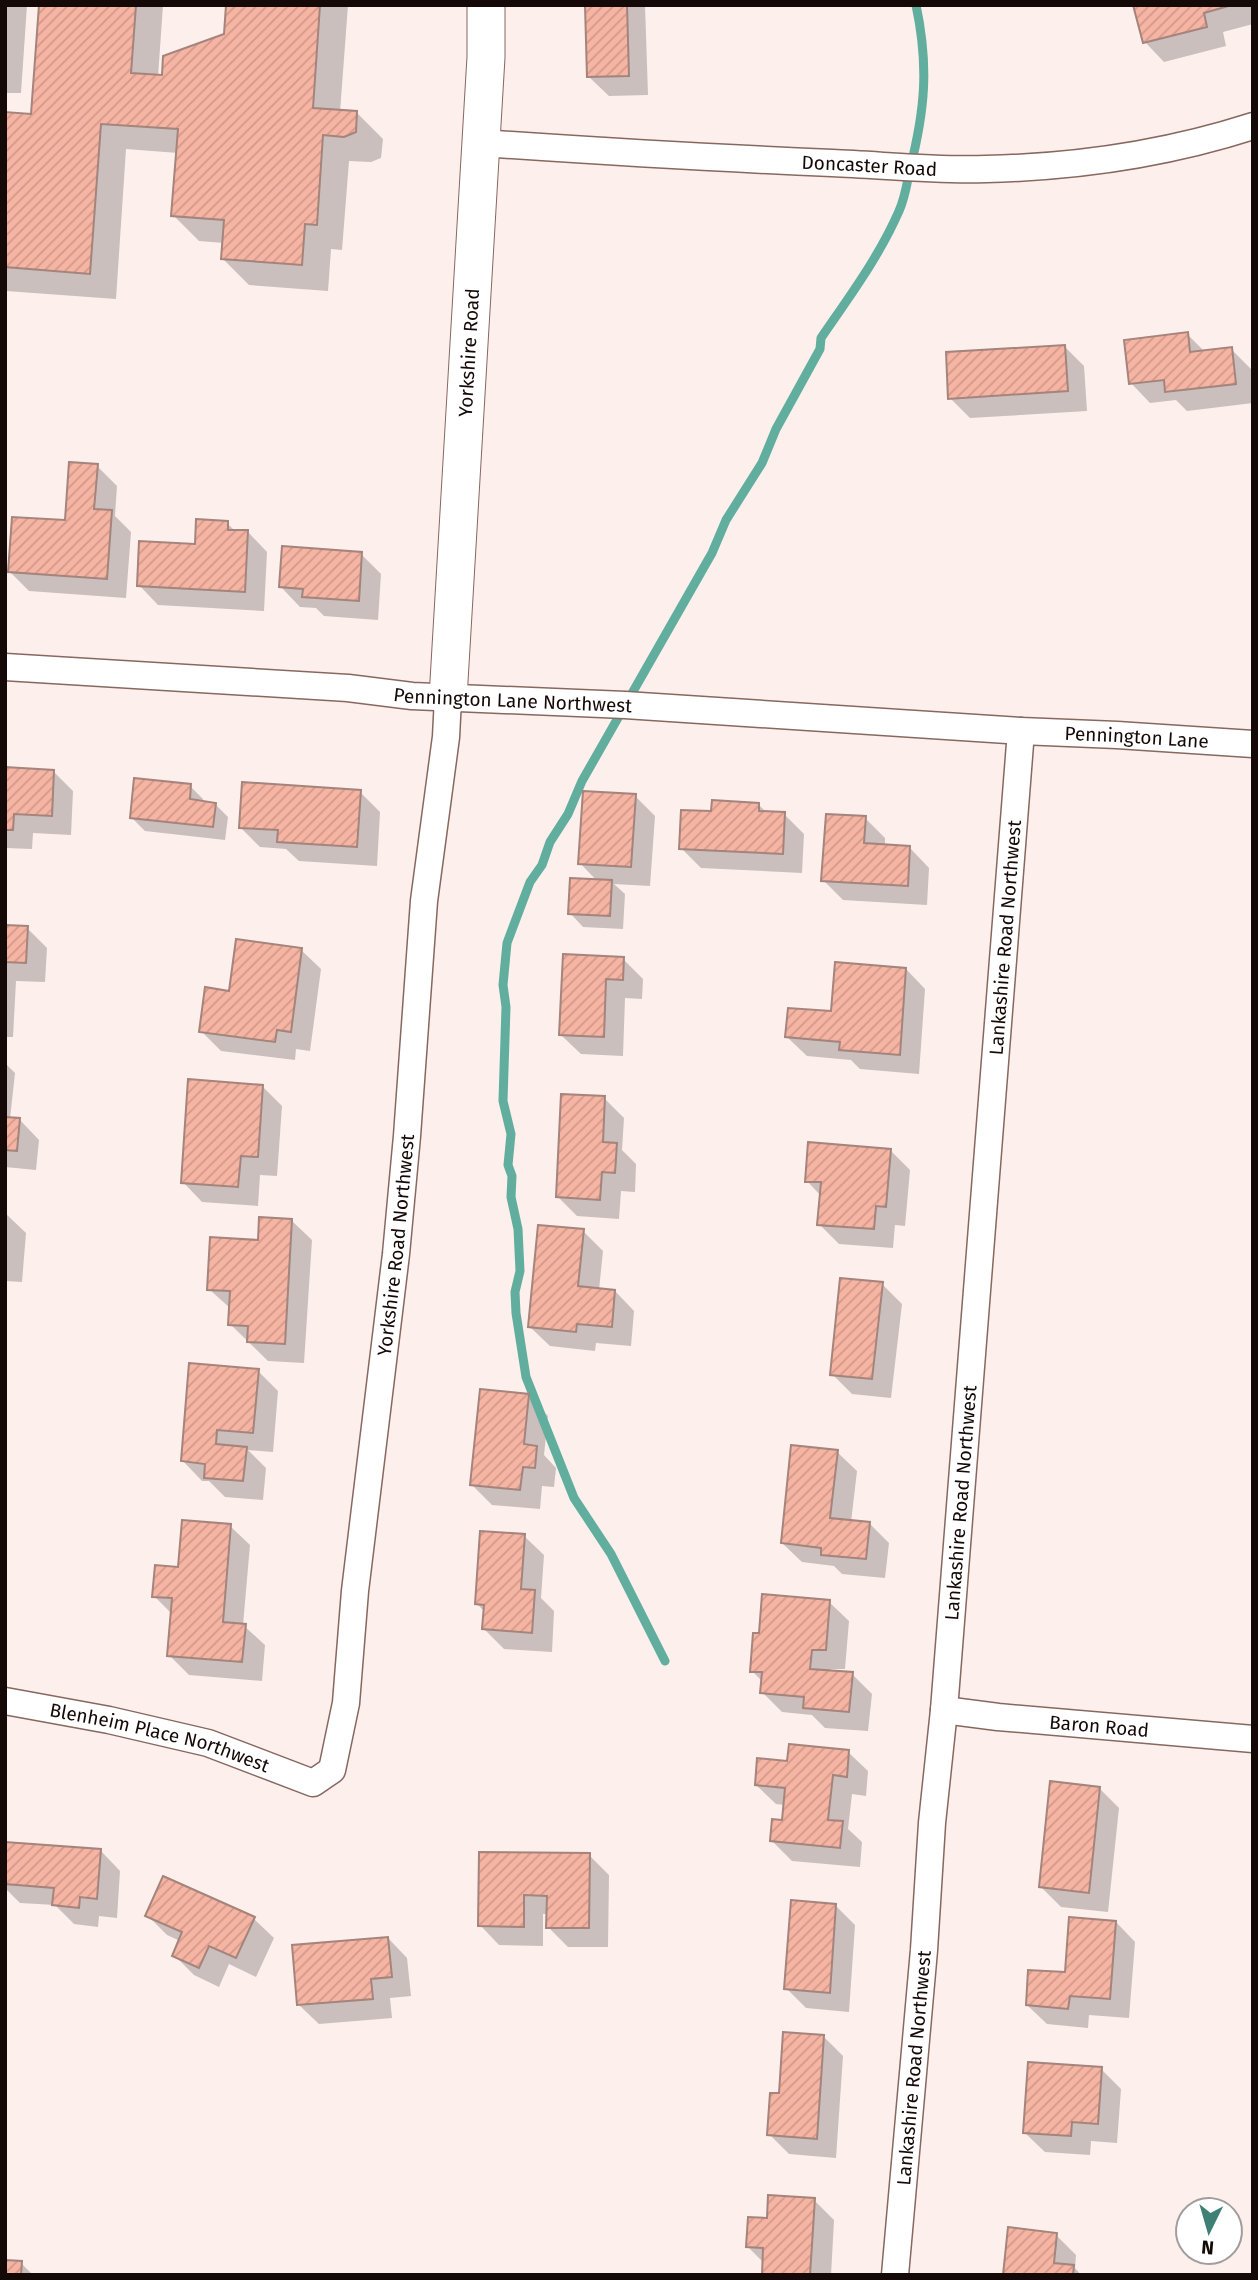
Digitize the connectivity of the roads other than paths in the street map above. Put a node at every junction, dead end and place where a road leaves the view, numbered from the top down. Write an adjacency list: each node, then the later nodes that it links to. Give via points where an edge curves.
1 (486, 5): 3 (street, Yorkshire Road)
2 (1253, 126): 3 (street, Doncaster Road, via 1140,155 984,170)
3 (482, 143): 5 (street, Yorkshire Road)
4 (5, 667): 5 (street, Pennington Lane Northwest)
5 (448, 698): 6 (street, Pennington Lane Northwest); 11 (street, Yorkshire Road Northwest, via 424,901 396,1254 346,1703 332,1770)
6 (1021, 732): 7 (street, Pennington Lane); 9 (street, Lankashire Road Northwest)
7 (1253, 744)
8 (5, 1701): 11 (street, Blenheim Place Northwest, via 208,1743)
9 (944, 1710): 10 (street, Baron Road); 12 (street, Lankashire Road Northwest)
10 (1253, 1739)
11 (313, 1783)
12 (895, 2275)

